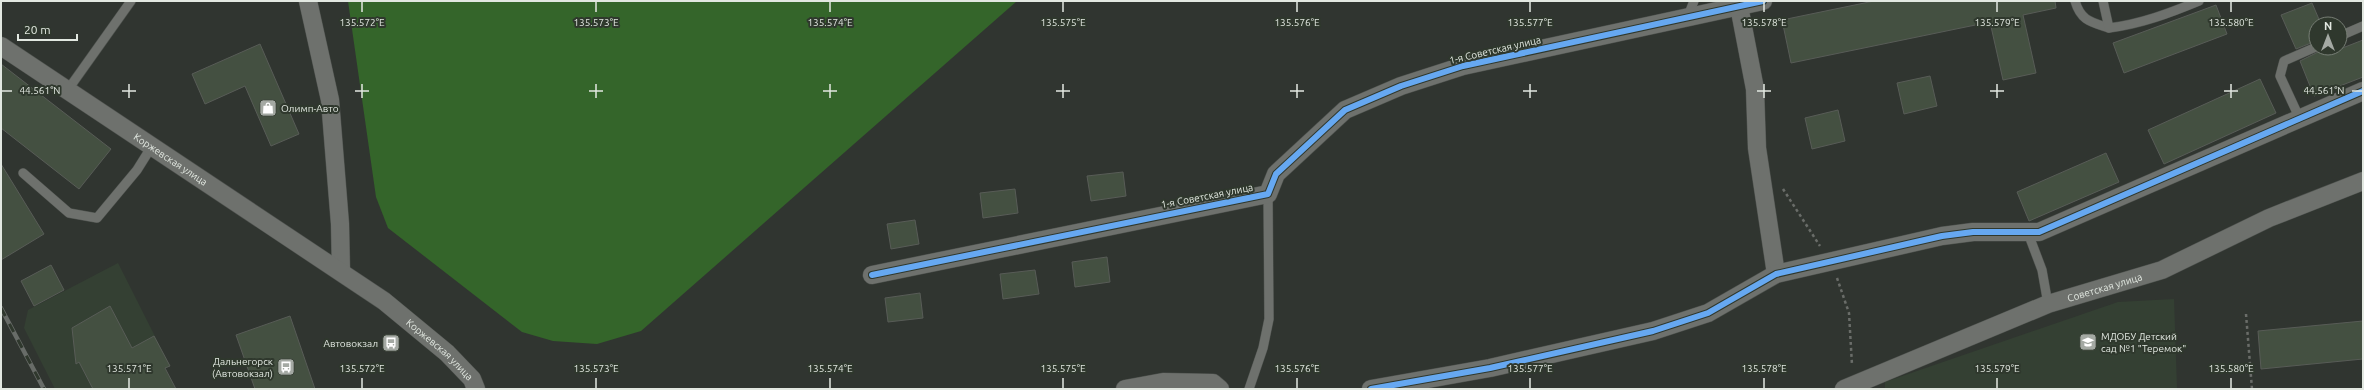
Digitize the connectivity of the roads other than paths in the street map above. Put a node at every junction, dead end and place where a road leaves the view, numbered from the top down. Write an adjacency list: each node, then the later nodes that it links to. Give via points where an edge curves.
1 (132, 1): 14 (lane)
2 (308, 1): 22 (street, via 330,100)
3 (1763, 1): 7 (street, 1-я Советская улица)
4 (2075, 1): 10 (lane, via 2079,13 2089,21)
5 (2103, 1): 10 (lane)
6 (2199, 1): 10 (lane, via 2166,15 2132,25)
7 (1739, 6): 8 (street, 1-я Советская улица); 23 (street, via 1756,89 1757,148)
8 (1691, 9): 20 (street, 1-я Советская улица, via 1463,66 1401,86 1345,110 1276,174)
9 (2363, 26): 11 (lane)
10 (2109, 28)
11 (2348, 33)
12 (1, 46): 14 (street, Коржевская улица)
13 (2308, 50): 16 (lane, via 2284,61 2280,76)
14 (68, 90): 17 (street, Коржевская улица)
15 (2363, 90): 16 (street)
16 (2299, 117): 21 (street, via 2138,190 2038,232)
17 (152, 146): 18 (lane, via 137,170 97,218 69,213); 22 (street, Коржевская улица)
18 (23, 172)
19 (2363, 181): 25 (street, Советская улица, via 2269,218 2162,270)
20 (1268, 194): 24 (street, 1-я Советская улица); 30 (lane, via 1270,319)
21 (2028, 233): 23 (street, via 1973,232 1942,236); 25 (lane, via 2042,270)
22 (341, 270): 27 (street, Коржевская улица, via 384,301 447,353 472,379)
23 (1776, 274): 31 (street, via 1708,313 1653,331 1490,368)
24 (872, 275)
25 (2048, 304): 26 (street, Советская улица)
26 (1850, 387)
27 (476, 389)
28 (1125, 389): 29 (street, via 1163,382 1213,383)
29 (1220, 389)
30 (1249, 389)
31 (1371, 389)

